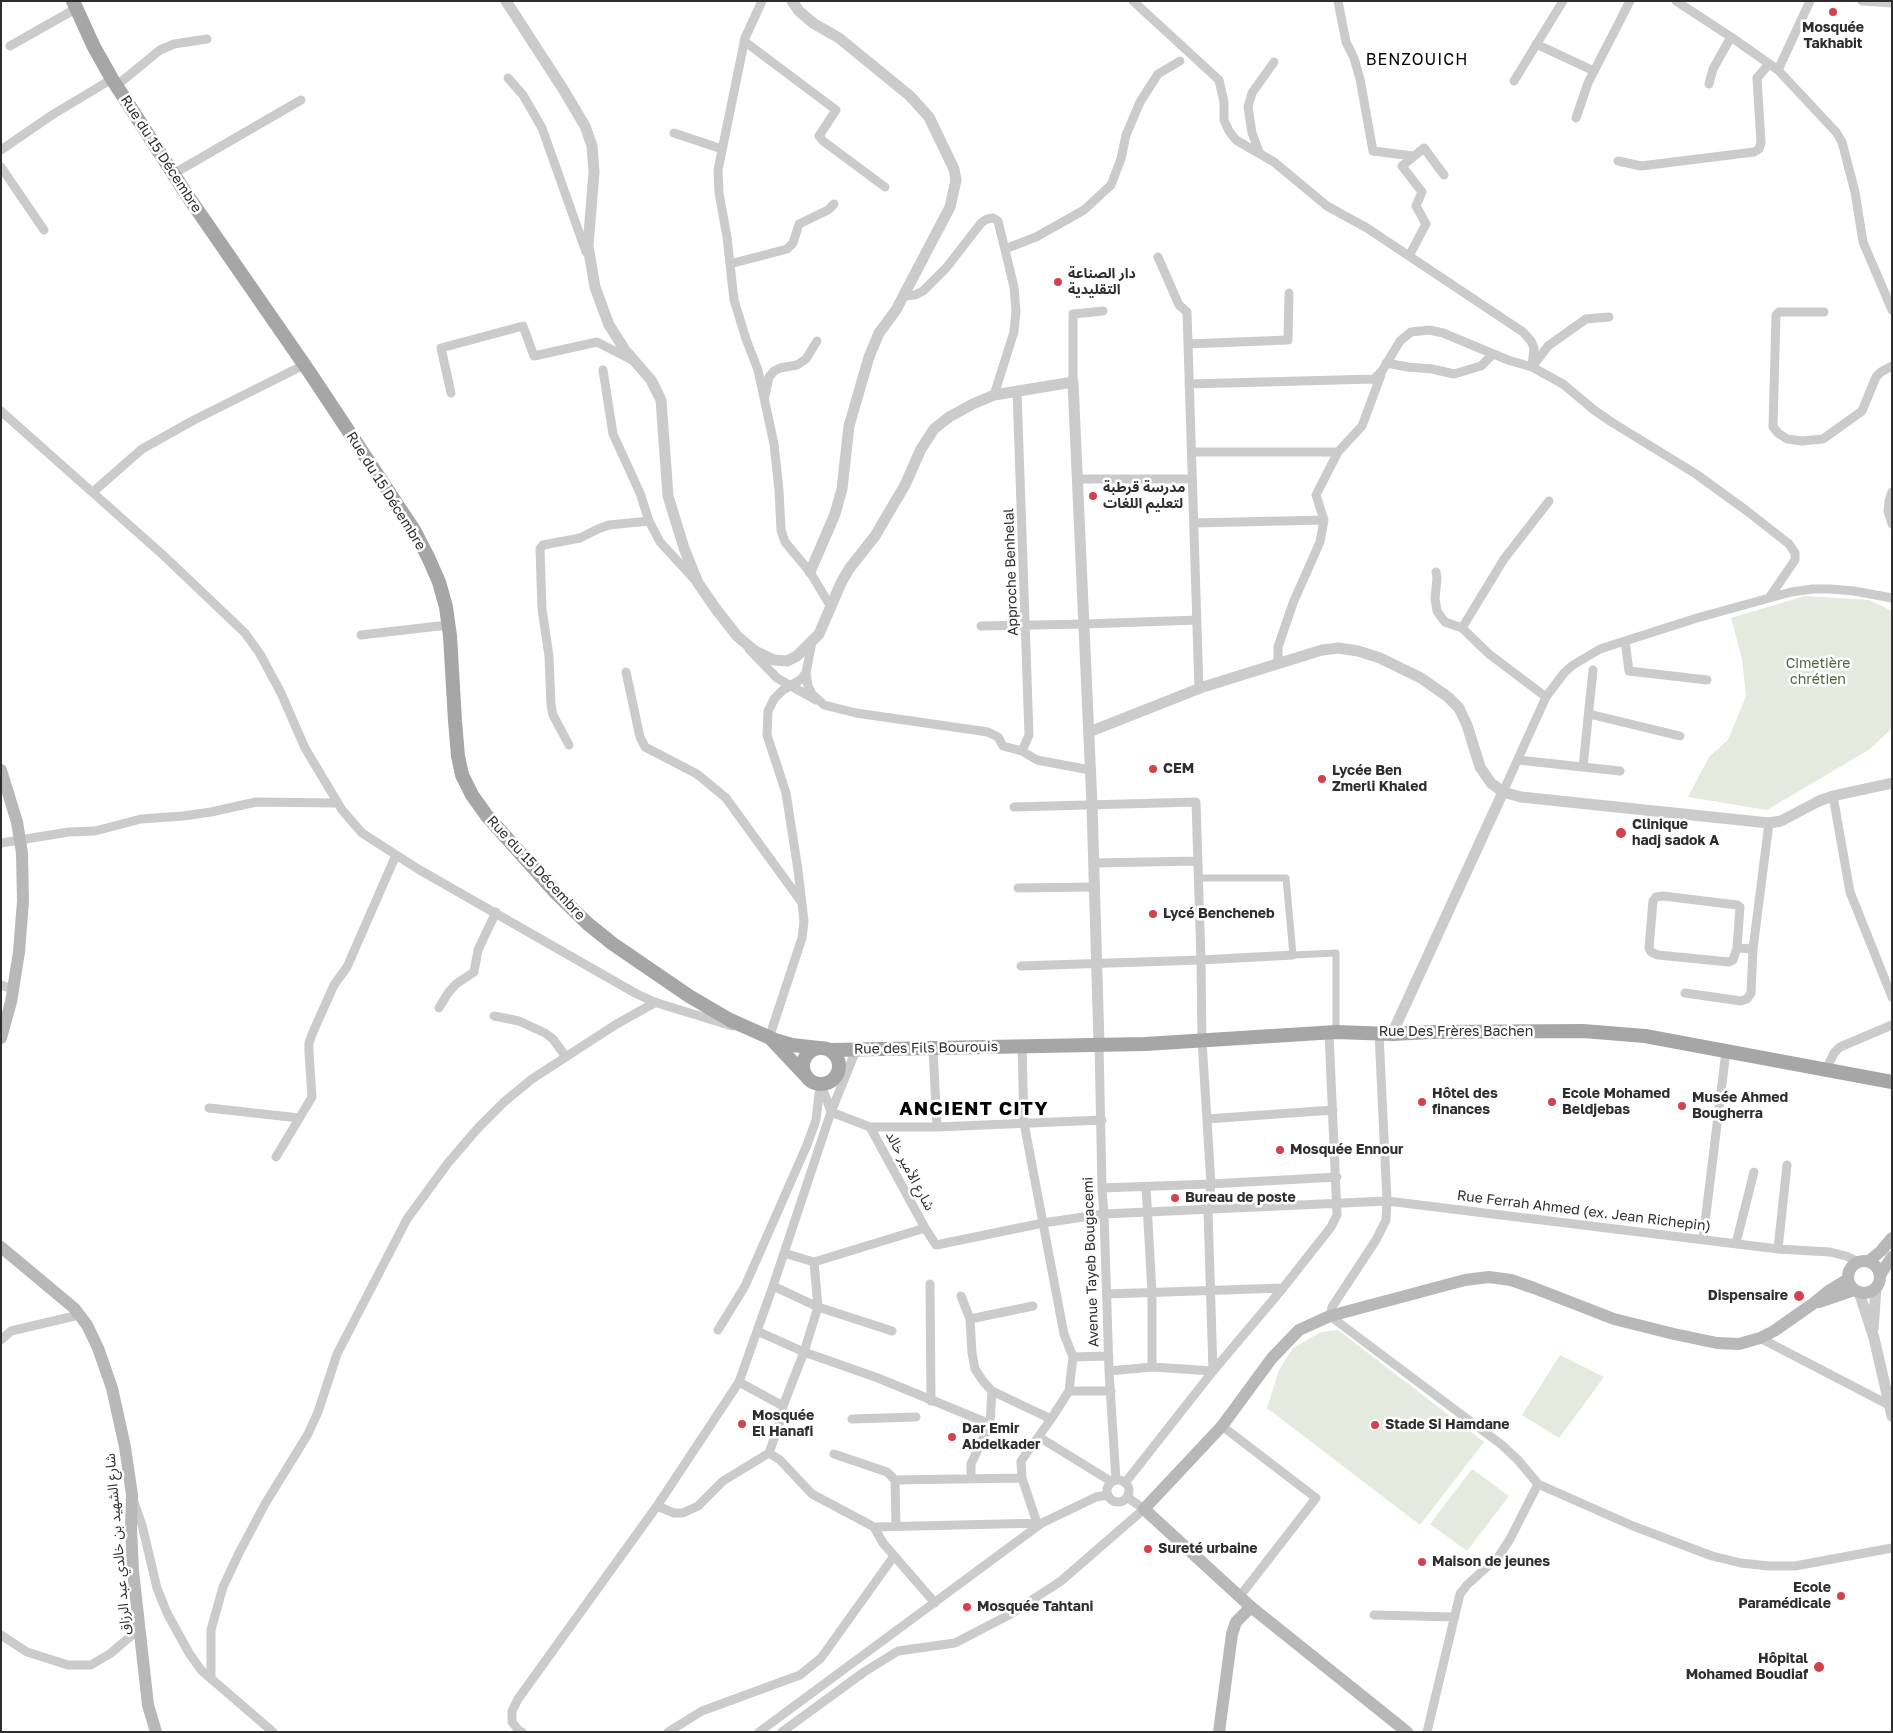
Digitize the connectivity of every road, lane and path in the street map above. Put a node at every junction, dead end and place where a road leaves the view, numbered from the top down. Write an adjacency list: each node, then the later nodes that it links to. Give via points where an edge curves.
1 (506, 1): 45 (street, via 563,89 592,146 594,172 588,246)
2 (762, 1): 15 (street)
3 (792, 1): 47 (street, via 799,11 839,38 910,96 929,117 954,169 956,180 950,207)
4 (1133, 1): 32 (street, via 1219,80 1224,120 1229,131 1236,140)
5 (1338, 1): 33 (street, via 1344,36 1360,79 1373,151)
6 (1563, 1): 16 (street)
7 (1630, 1): 22 (street)
8 (1676, 1): 13 (street)
9 (1810, 1): 21 (street)
10 (1862, 1): 11 (street)
11 (1892, 3)
12 (75, 5): 17 (street); 25 (main road, Rue du 15 Décembre)
13 (1731, 37): 20 (street); 26 (street, via 1713,69)
14 (207, 39): 25 (street, via 174,44 160,50)
15 (744, 41): 30 (street); 38 (street, via 836,110 819,136)
16 (1536, 44): 22 (street); 24 (street)
17 (10, 46)
18 (1180, 61): 41 (street, via 1158,74 1140,102 1111,185 1084,210)
19 (1274, 62): 32 (street, via 1252,93 1248,107 1252,133)
20 (1769, 64): 21 (street); 34 (street, via 1757,78 1759,149 1641,166)
21 (1778, 70): 48 (street, via 1842,142 1864,242)
22 (1594, 71): 28 (street)
23 (508, 78): 45 (street, via 523,95 542,128)
24 (1514, 80)
25 (114, 83): 31 (street, via 52,115); 36 (main road, Rue du 15 Décembre)
26 (1709, 84)
27 (301, 100): 36 (street)
28 (1576, 118)
29 (674, 134): 30 (street)
30 (722, 149): 44 (street, via 718,170 719,193)
31 (1, 150)
32 (1260, 154): 42 (street, via 1326,206)
33 (1413, 156): 37 (street, via 1424,148); 42 (street, via 1402,166 1422,192 1416,206 1426,224)
34 (1618, 161)
35 (1, 167): 40 (street)
36 (173, 174): 56 (main road, Rue du 15 Décembre)
37 (1444, 175)
38 (885, 188)
39 (834, 204): 44 (street, via 799,224 793,243 787,249)
40 (44, 230)
41 (1005, 250): 47 (street, via 998,221 987,219 923,291 915,296); 65 (street, via 1016,311 1014,332)
42 (1409, 256): 59 (street, via 1523,332 1534,348)
43 (1158, 257): 53 (street, via 1179,305 1187,312)
44 (730, 264): 66 (street, via 734,300)
45 (592, 268): 55 (street, via 595,287 609,325)
46 (1289, 293): 53 (street, via 1288,340)
47 (903, 296): 79 (street, via 879,333 869,357 850,426 842,489)
48 (1892, 310)
49 (1103, 311): 61 (street, via 1073,314)
50 (1824, 312): 58 (street, via 1779,312 1776,315 1773,427 1778,433 1802,441 1823,439 1862,411 1876,377)
51 (1609, 317): 59 (street, via 1586,319 1548,346)
52 (817, 342): 66 (street, via 806,359 774,371)
53 (1188, 344): 62 (street)
54 (1493, 354): 57 (street, via 1481,366 1454,374); 57 (street, via 1429,330 1411,332 1400,342); 59 (street)
55 (635, 361): 64 (street, via 597,342 534,356 523,326 441,348); 81 (street, via 651,380 660,400 668,496)
56 (304, 365): 72 (street, via 142,449); 87 (main road, Rue du 15 Décembre, via 414,530 439,582)
57 (1386, 365): 62 (street, via 1374,379 1358,381); 69 (street, via 1362,426)
58 (1892, 366)
59 (1532, 368): 82 (street, via 1563,384 1613,423 1696,474 1789,544 1795,553 1794,560)
60 (603, 370): 76 (street, via 613,434 640,492)
61 (1073, 382): 63 (street); 71 (street)
62 (1189, 384): 68 (street)
63 (1018, 391): 65 (street); 88 (street, Approche Benhelal)
64 (451, 393)
65 (994, 395): 84 (street, via 948,417 934,429 875,536 840,584)
66 (764, 398): 79 (street, via 774,444 781,530 785,542)
67 (1, 411): 72 (street)
68 (1192, 452): 69 (street); 70 (street)
69 (1338, 452): 75 (street, via 1316,495)
70 (1192, 478): 71 (street); 77 (street)
71 (1077, 479): 86 (street)
72 (93, 492): 117 (street, via 245,633 260,654 304,748)
73 (1892, 492): 78 (street, via 1888,511)
74 (1549, 501): 90 (street, via 1504,559)
75 (1324, 520): 77 (street); 95 (street, via 1320,542 1293,603 1278,648)
76 (649, 522): 81 (street, via 660,542); 107 (street, via 609,525 580,538 550,543 540,549 551,705)
77 (1194, 523): 85 (street)
78 (1892, 524)
79 (810, 572): 84 (street)
80 (1436, 572): 90 (street, via 1437,611 1445,622)
81 (698, 584): 92 (street)
82 (1769, 598): 83 (street, via 1813,589 1854,591); 93 (street)
83 (1892, 598)
84 (831, 607): 94 (street)
85 (1197, 620): 86 (street); 101 (street)
86 (1085, 624): 88 (street); 105 (street)
87 (448, 625): 91 (street); 147 (main road, Rue du 15 Décembre, via 458,756 462,775 487,816 556,893 612,944 688,996)
88 (1026, 625): 89 (street); 108 (street, Approche Benhelal, via 1029,735)
89 (981, 626)
90 (1462, 628): 102 (street, via 1489,654)
91 (361, 635)
92 (737, 636): 94 (street, via 755,651 774,660 787,661); 100 (street, via 777,678)
93 (1625, 641): 99 (street, via 1629,671); 102 (street, via 1600,649 1573,664)
94 (812, 642): 98 (street)
95 (1278, 664): 101 (street); 115 (street, via 1338,648 1358,650 1421,678 1459,708 1480,766 1490,783)
96 (1593, 670): 104 (street)
97 (626, 672): 129 (street, via 645,747 697,774 726,798)
98 (806, 673): 100 (street); 103 (street, via 812,694)
99 (1707, 680)
100 (790, 686): 103 (street); 129 (street, via 774,699 768,710 767,735 786,794)
101 (1199, 689): 105 (street)
102 (1546, 697): 109 (street)
103 (824, 705): 108 (street, via 856,713 988,732 998,737 1003,746)
104 (1589, 714): 106 (street); 110 (street)
105 (1089, 732): 112 (street)
106 (1680, 736)
107 (568, 745)
108 (1022, 751): 112 (street, via 1037,760)
109 (1518, 760): 110 (street); 115 (street)
110 (1583, 767): 113 (street)
111 (1, 770): 121 (main road)
112 (1090, 770): 118 (street)
113 (1620, 771)
114 (1892, 783): 116 (street)
115 (1503, 792): 120 (street, via 1521,797); 145 (street)
116 (1833, 796): 120 (street, via 1781,821); 139 (street, via 1850,892)
117 (337, 803): 121 (street, via 256,802 211,812 140,819 95,831); 123 (street, via 362,833)
118 (1092, 805): 119 (street); 124 (street, via 1196,802); 125 (street)
119 (1014, 807)
120 (1769, 823): 132 (street)
121 (20, 841): 122 (street); 137 (main road, via 23,901 19,952)
122 (1, 843)
123 (396, 855): 130 (street); 163 (street, via 347,967 334,985 309,1043 312,1097)
124 (1197, 861): 125 (street); 126 (street)
125 (1094, 863): 127 (street)
126 (1198, 878): 133 (street, via 1286,878); 134 (street)
127 (1095, 887): 128 (street); 135 (street)
128 (1018, 888)
129 (801, 901): 147 (street, via 802,938)
130 (496, 912): 140 (street); 141 (street, via 478,950 474,972 456,984)
131 (1737, 948): 131 (street, via 1740,907 1737,905 1663,896 1653,901 1651,952 1729,962); 132 (street)
132 (1753, 949): 138 (street, via 1751,992 1747,998 1741,1001)
133 (1293, 955): 134 (street); 144 (street, via 1336,953)
134 (1201, 960): 135 (street); 148 (street)
135 (1097, 964): 136 (street); 149 (street)
136 (1021, 966)
137 (7, 987): 146 (main road)
138 (1685, 993)
139 (1892, 997)
140 (656, 1002): 147 (street); 155 (street)
141 (439, 1008)
142 (494, 1016): 155 (street, via 519,1021 545,1033)
143 (1892, 1025): 156 (street, via 1840,1047)
144 (1332, 1032): 145 (main road, Rue Des Frères Bachen); 148 (main road, Rue Des Frères Bachen); 161 (street)
145 (1386, 1034): 154 (main road, Rue Des Frères Bachen, via 1583,1031 1618,1033); 176 (street)
146 (1, 1038)
147 (769, 1038): 151 (main road, Rue du 15 Décembre); 157 (main road)
148 (1202, 1041): 149 (main road, Rue Des Frères Bachen); 164 (street)
149 (1099, 1044): 150 (main road, Rue Des Frères Bachen); 165 (street, Avenue Tayeb Bougacemi)
150 (1022, 1046): 152 (main road, Rue des Fils Bourouis); 166 (street)
151 (824, 1049): 153 (main road, Rue des Fils Bourouis); 157 (main road, via 813,1050 805,1058); 159 (main road, via 837,1059 838,1070 832,1080)
152 (933, 1049): 153 (main road, Rue des Fils Bourouis); 168 (street)
153 (856, 1050): 162 (street)
154 (1726, 1052): 156 (main road, Rue Des Frères Bachen); 185 (street)
155 (566, 1057): 257 (street, via 532,1079 478,1128 407,1218 337,1354 308,1434 265,1504 223,1587 211,1630)
156 (1826, 1070): 158 (main road, Rue Des Frères Bachen)
157 (805, 1075): 159 (main road)
158 (1890, 1082)
159 (821, 1084): 162 (street); 208 (street, via 816,1120 807,1145 745,1286)
160 (209, 1108): 163 (street)
161 (1333, 1110): 164 (street); 172 (street)
162 (831, 1112): 167 (street); 189 (street)
163 (299, 1118): 169 (street)
164 (1207, 1119): 173 (street)
165 (1102, 1120): 166 (street); 175 (street, Avenue Tayeb Bougacemi)
166 (1024, 1123): 168 (street); 181 (street)
167 (870, 1127): 168 (street); 182 (street, شارع الأمير خالد)
168 (937, 1127)
169 (276, 1157)
170 (1787, 1165): 188 (street)
171 (1754, 1172): 186 (street)
172 (1337, 1177): 173 (street); 177 (street)
173 (1211, 1184): 174 (street); 178 (street)
174 (1146, 1187): 175 (street); 180 (street)
175 (1102, 1188): 179 (street, Avenue Tayeb Bougacemi)
176 (1387, 1201): 177 (street, Rue Ferrah Ahmed (ex. Jean Richepin)); 185 (street, Rue Ferrah Ahmed (ex. Jean Richepin)); 206 (street, via 1386,1220)
177 (1337, 1204): 178 (street, Rue Ferrah Ahmed (ex. Jean Richepin)); 197 (street, via 1338,1215 1331,1227)
178 (1208, 1211): 180 (street, Rue Ferrah Ahmed (ex. Jean Richepin)); 200 (street)
179 (1104, 1214): 180 (street, Rue Ferrah Ahmed (ex. Jean Richepin)); 181 (street, Rue Ferrah Ahmed (ex. Jean Richepin)); 201 (street, Avenue Tayeb Bougacemi)
180 (1147, 1214): 199 (street)
181 (1043, 1223): 183 (street, Rue Ferrah Ahmed (ex. Jean Richepin)); 216 (street, via 1064,1334)
182 (925, 1228): 183 (street, شارع الأمير خالد, via 936,1245); 191 (street)
183 (992, 1233)
184 (1892, 1238): 192 (main road, via 1881,1251)
185 (1702, 1239): 186 (street, Rue Ferrah Ahmed (ex. Jean Richepin))
186 (1736, 1243): 188 (street, Rue Ferrah Ahmed (ex. Jean Richepin))
187 (1, 1247): 205 (main road, شارع الشهيد بن خالدي عبد الرزاق)
188 (1778, 1248): 192 (street, Rue Ferrah Ahmed (ex. Jean Richepin), via 1830,1252)
189 (784, 1253): 191 (street); 195 (street)
190 (1892, 1257): 193 (main road)
191 (814, 1262): 204 (street)
192 (1864, 1262): 193 (main road, via 1876,1267); 196 (main road, via 1852,1266)
193 (1880, 1275): 198 (main road)
194 (930, 1284): 224 (street)
195 (773, 1286): 204 (street); 209 (street)
196 (1854, 1287): 198 (main road, via 1868,1293); 211 (main road, via 1814,1303); 212 (street)
197 (1283, 1288): 200 (street); 219 (street)
198 (1876, 1288): 212 (street)
199 (1152, 1292): 200 (street); 201 (street); 217 (street)
200 (1211, 1292): 219 (street)
201 (1107, 1294): 215 (street, Avenue Tayeb Bougacemi)
202 (961, 1296): 207 (street)
203 (1034, 1306): 207 (street)
204 (818, 1307): 210 (street); 214 (street)
205 (79, 1315): 213 (street, via 12,1331); 240 (main road, شارع الشهيد بن خالدي عبد الرزاق, via 98,1348 112,1388)
206 (1330, 1316): 211 (main road, via 1465,1280 1489,1277 1510,1280 1614,1319 1674,1334 1728,1344); 231 (main road, via 1299,1330 1272,1358); 239 (street, via 1502,1445)
207 (970, 1319): 221 (street, via 975,1369)
208 (718, 1330)
209 (757, 1331): 214 (street); 220 (street)
210 (892, 1331)
211 (1760, 1338): 226 (street)
212 (1874, 1338): 226 (street)
213 (1, 1340)
214 (804, 1352): 224 (street); 225 (street)
215 (1109, 1356): 216 (street); 218 (street, Avenue Tayeb Bougacemi)
216 (1073, 1357): 222 (street)
217 (1152, 1367): 218 (street); 219 (street)
218 (1110, 1371): 223 (street, Avenue Tayeb Bougacemi)
219 (1213, 1371): 238 (street)
220 (739, 1382): 225 (street); 243 (street)
221 (992, 1391): 229 (street); 230 (street)
222 (1069, 1391): 223 (street); 229 (street)
223 (1111, 1391): 238 (street, Avenue Tayeb Bougacemi)
224 (931, 1401): 230 (street)
225 (783, 1406): 233 (street)
226 (1891, 1411)
227 (916, 1418): 228 (street)
228 (852, 1419)
229 (1051, 1419): 232 (street)
230 (990, 1424): 235 (street, via 971,1464)
231 (1222, 1426): 244 (main road); 250 (street, via 1316,1498)
232 (1039, 1437): 236 (street, via 1021,1461); 238 (street)
233 (769, 1453): 243 (street, via 723,1481 698,1506 683,1513); 247 (street, via 780,1460 812,1494)
234 (834, 1454): 237 (street, via 887,1472)
235 (971, 1478): 236 (street); 237 (street)
236 (1022, 1478): 245 (street)
237 (895, 1480): 246 (street)
238 (1118, 1481): 241 (street, via 1107,1489); 242 (street, via 1129,1488)
239 (1538, 1484): 248 (street, via 1633,1526 1712,1556 1741,1563 1795,1566); 254 (street, via 1499,1556 1460,1594)
240 (132, 1495): 255 (main road, شارع الشهيد بن خالدي عبد الرزاق); 257 (street, via 167,1613 189,1653)
241 (1108, 1496): 242 (street, via 1119,1502); 245 (street, via 1096,1497)
242 (1127, 1497): 244 (street)
243 (657, 1506): 260 (street, via 518,1699 512,1711 512,1722)
244 (1144, 1509): 250 (main road); 263 (street, via 1061,1581 1010,1614 955,1644 898,1651)
245 (1040, 1523): 246 (street); 251 (street)
246 (896, 1526): 247 (street)
247 (874, 1527): 249 (street)
248 (1892, 1548)
249 (894, 1556): 251 (street); 261 (street, via 821,1658 800,1675 702,1711)
250 (1240, 1596): 252 (main road)
251 (935, 1603): 262 (street)
252 (1251, 1607): 264 (main road, via 1236,1622 1232,1634); 265 (main road)
253 (1374, 1615): 254 (street)
254 (1455, 1617): 266 (street)
255 (139, 1629): 256 (street, via 91,1665 68,1665 27,1652); 258 (main road, شارع الشهيد بن خالدي عبد الرزاق, via 148,1705)
256 (1, 1635)
257 (211, 1679): 259 (street)
258 (156, 1732)
259 (273, 1732)
260 (522, 1732)
261 (668, 1732)
262 (759, 1732)
263 (782, 1732)
264 (1219, 1732)
265 (1407, 1732)
266 (1427, 1732): 267 (street)
267 (1434, 1732)

